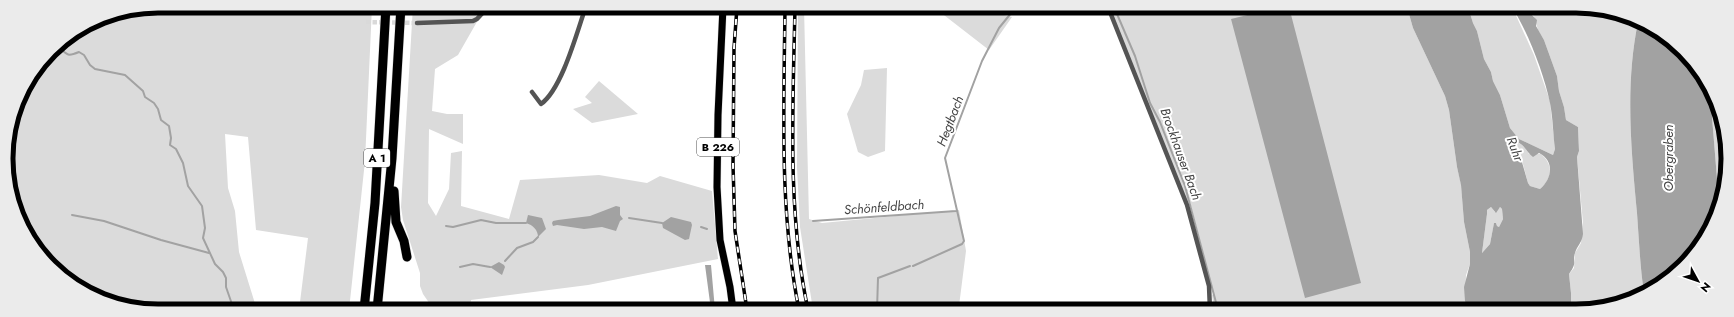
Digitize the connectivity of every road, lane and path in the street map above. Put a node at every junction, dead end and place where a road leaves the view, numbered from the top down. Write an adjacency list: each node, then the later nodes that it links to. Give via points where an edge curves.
1 (386, 13): 11 (highway, A 1, via 375,203)
2 (400, 13): 9 (highway, A 1)
3 (483, 13): 7 (street, via 473,21)
4 (584, 13): 8 (street, via 554,90 541,104)
5 (723, 13): 13 (main road, B 226, via 717,187 720,240)
6 (1110, 13): 14 (street, via 1187,205 1209,286)
7 (417, 24)
8 (532, 92)
9 (392, 158): 10 (highway, via 396,222); 12 (highway, A 1)
10 (407, 257)
11 (365, 304)
12 (379, 304)
13 (732, 304)
14 (1210, 304)

